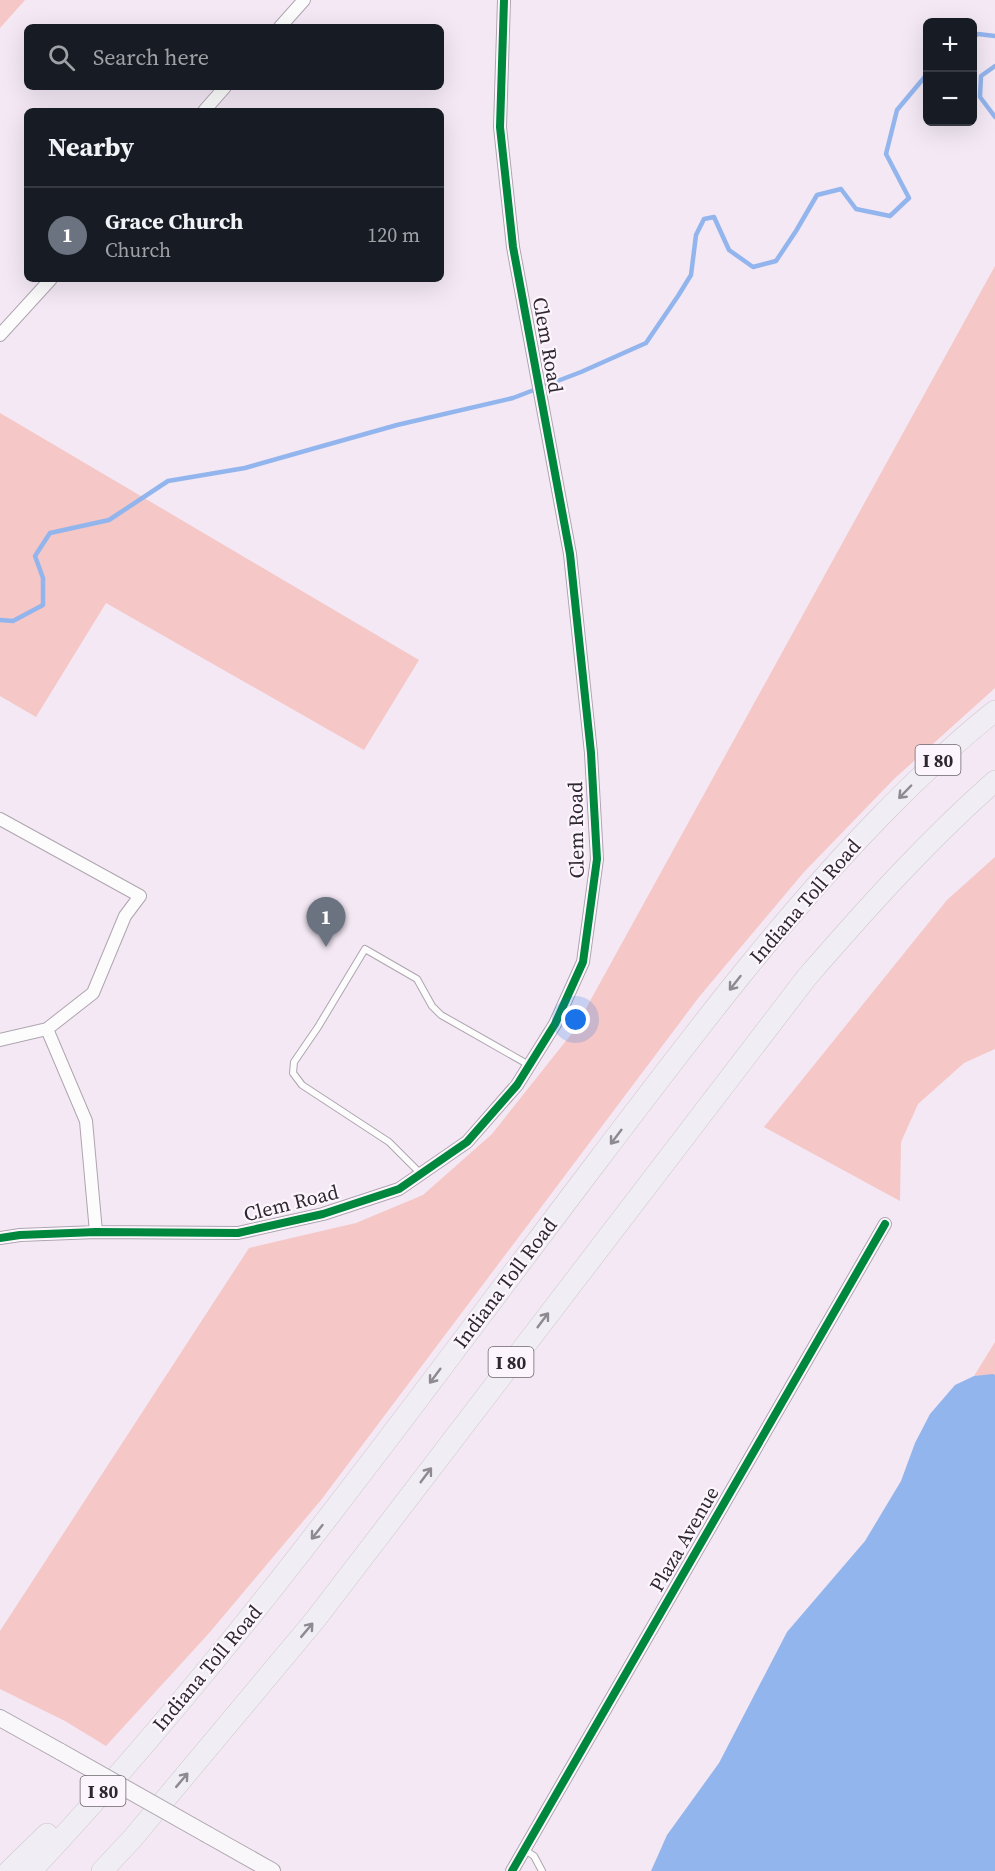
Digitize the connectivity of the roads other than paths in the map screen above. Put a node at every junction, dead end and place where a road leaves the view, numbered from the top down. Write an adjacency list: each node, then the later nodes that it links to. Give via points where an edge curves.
1 (304, 0): 3 (street)
2 (504, 0): 13 (street, Clem Road, via 500,127 513,246 570,554 591,753 597,859 583,962 555,1024)
3 (283, 24)
4 (222, 90): 5 (street)
5 (207, 108)
6 (48, 282): 7 (street)
7 (0, 335)
8 (995, 711): 18 (highway, Indiana Toll Road / I 80, one-way to 18, via 909,788 837,862 764,947 287,1571)
9 (995, 780): 20 (highway, I 80, one-way to 9, via 315,1620 807,977 880,892)
10 (0, 819): 11 (street, via 140,896 125,916 93,993)
11 (46, 1029): 12 (street); 16 (street, via 86,1121)
12 (0, 1040)
13 (529, 1065): 14 (street, Clem Road, via 517,1085 467,1142); 14 (lane, via 441,1015 417,980 365,949 294,1062 293,1073 302,1085 389,1142)
14 (421, 1174): 16 (street, Clem Road, via 399,1189 323,1214 238,1233)
15 (885, 1224): 21 (street, Plaza Avenue)
16 (96, 1232): 17 (street, Clem Road)
17 (0, 1238)
18 (174, 1709): 22 (highway); 23 (highway, Indiana Toll Road / I 80)
19 (0, 1718): 26 (street, bridge)
20 (132, 1839): 24 (highway, I 80); 25 (highway)
21 (524, 1850): 27 (street, Plaza Avenue); 28 (lane, via 536,1859)
22 (9, 1871)
23 (31, 1871)
24 (102, 1871)
25 (109, 1871)
26 (272, 1871)
27 (512, 1871)
28 (542, 1871)

